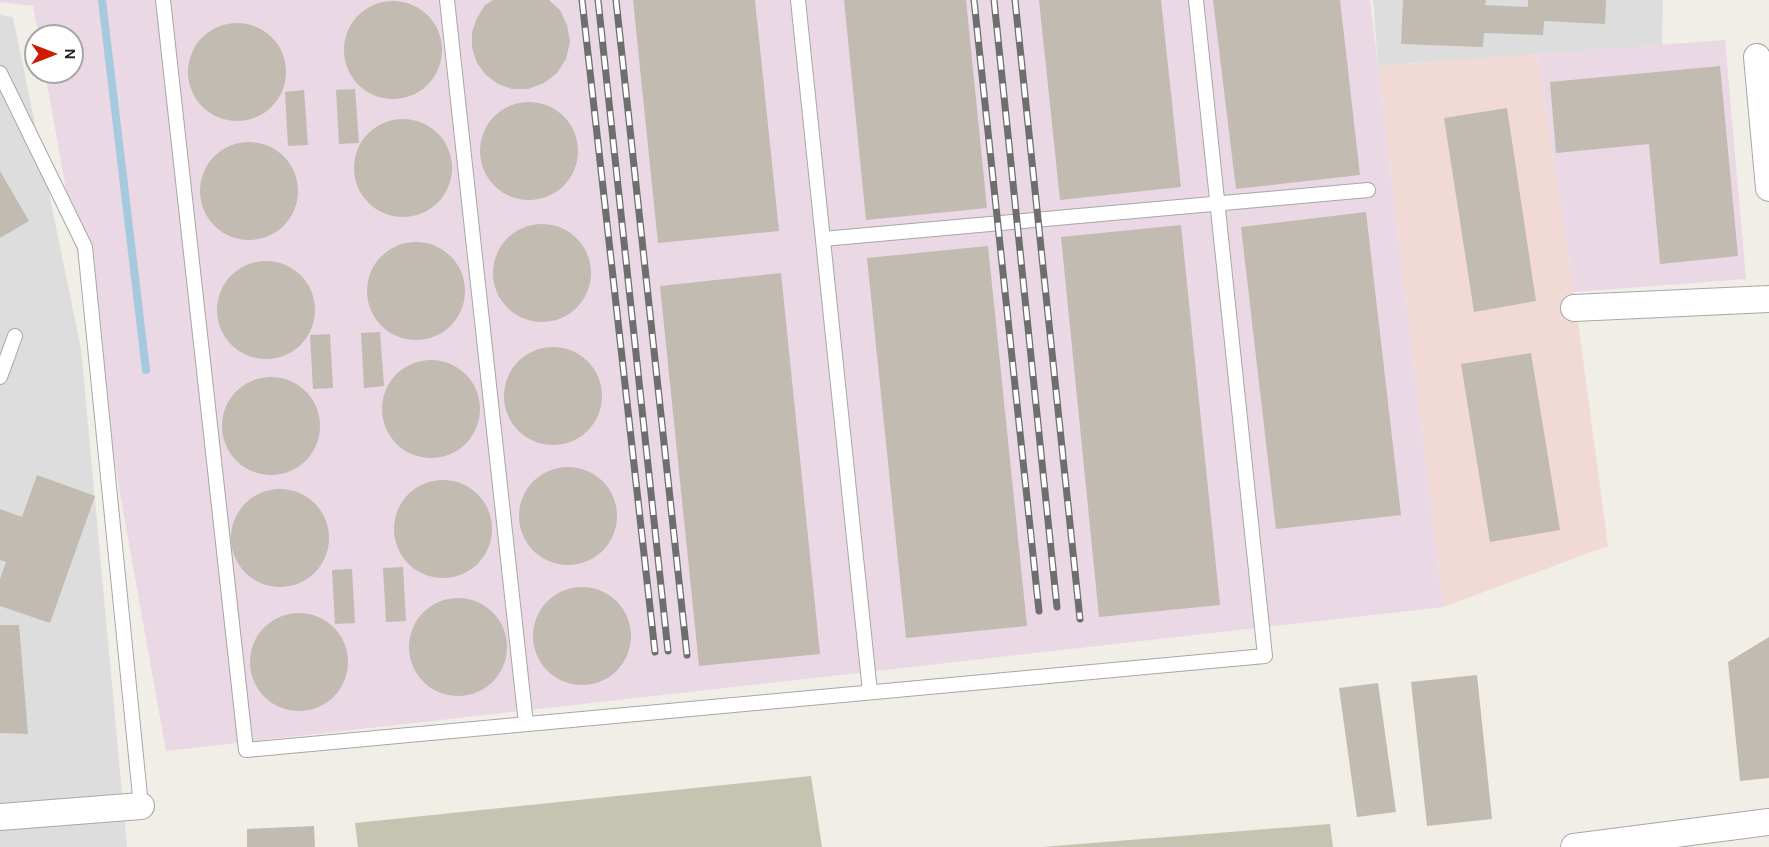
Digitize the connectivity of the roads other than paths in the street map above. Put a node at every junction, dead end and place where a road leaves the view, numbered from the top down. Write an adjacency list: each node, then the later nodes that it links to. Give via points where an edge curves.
1 (163, 0): 16 (lane, via 246,750)
2 (447, 0): 16 (lane)
3 (798, 0): 10 (lane)
4 (1196, 0): 9 (lane)
5 (1757, 57): 7 (street)
6 (0, 74): 17 (lane, via 85,247)
7 (1769, 188)
8 (1368, 190): 9 (lane)
9 (1217, 204): 10 (lane); 15 (lane, via 1265,656)
10 (823, 238): 15 (lane)
11 (1769, 299): 12 (street)
12 (1574, 308)
13 (15, 336): 14 (lane)
14 (0, 377)
15 (870, 692): 16 (lane)
16 (526, 724)
17 (141, 806): 18 (street)
18 (0, 817)
19 (1769, 822): 20 (street)
20 (1589, 846)

